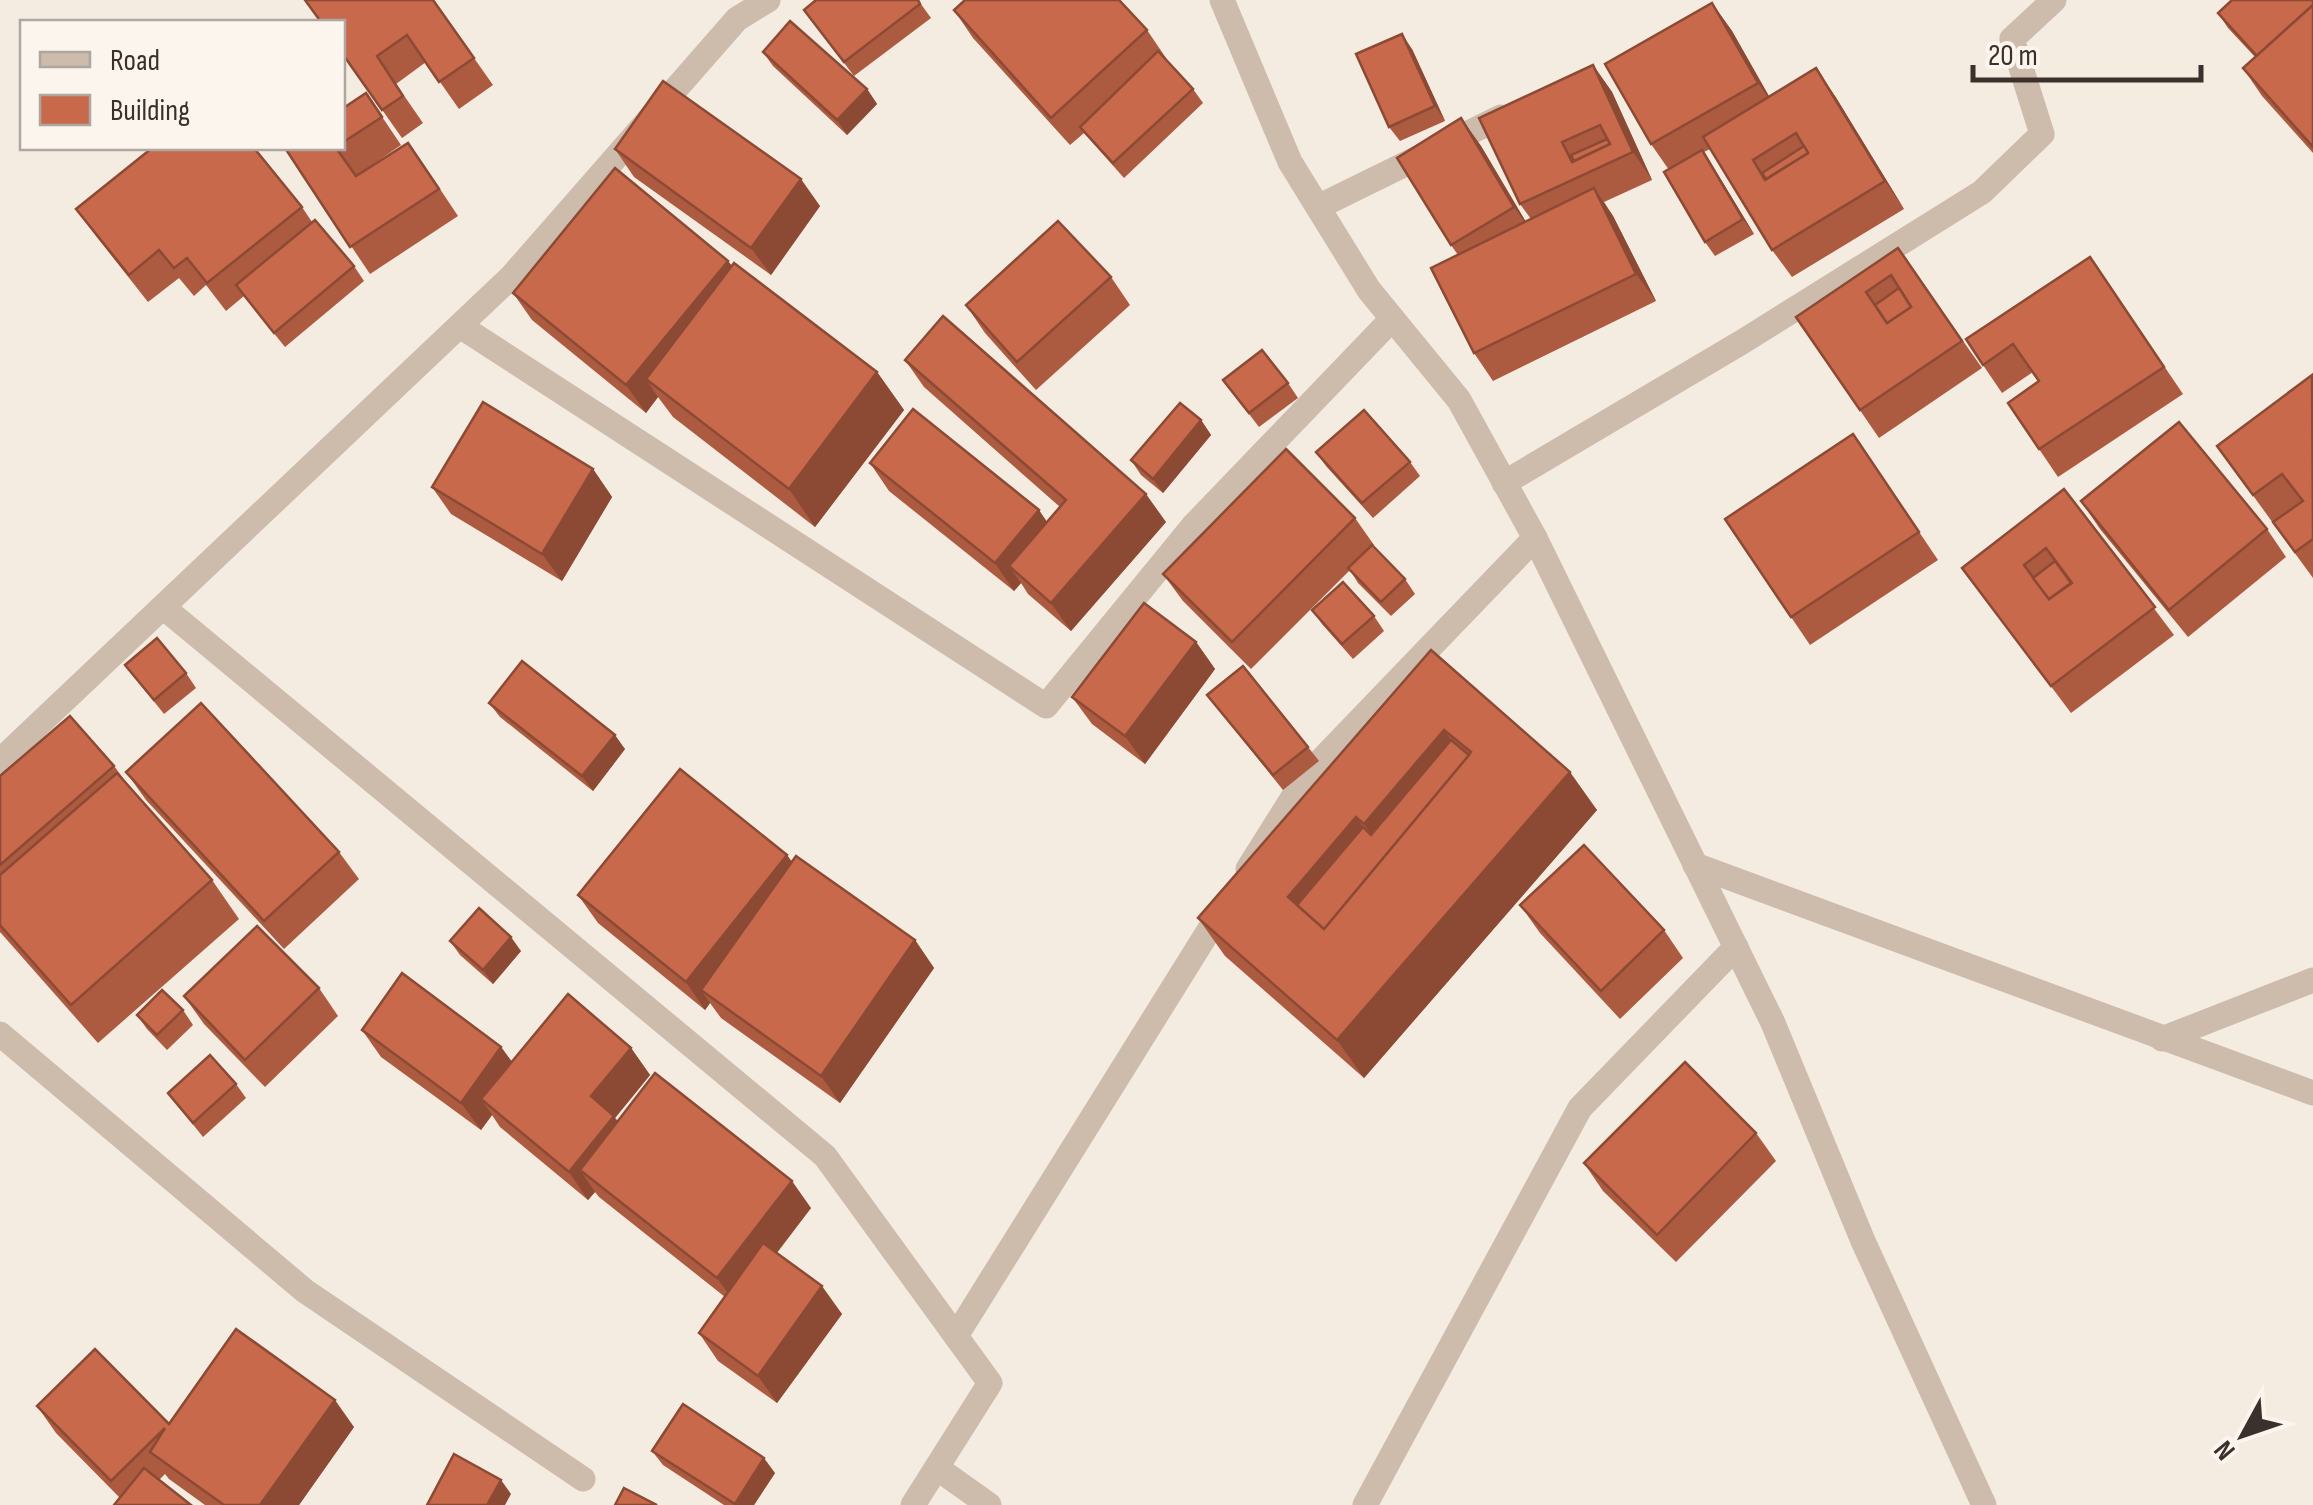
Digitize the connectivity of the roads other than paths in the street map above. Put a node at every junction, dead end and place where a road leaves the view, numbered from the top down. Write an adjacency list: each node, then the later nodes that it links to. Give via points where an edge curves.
1 (768, 0): 7 (street, via 737,19 512,276)
2 (1222, 0): 5 (street, via 1290,162)
3 (2054, 0): 8 (street, via 2012,39 2042,134 1982,192)
4 (1501, 118): 5 (street)
5 (1318, 207): 6 (street)
6 (1392, 319): 7 (street, via 1194,525 1046,706); 8 (street, via 1459,400)
7 (460, 326): 10 (street)
8 (1504, 484): 9 (street)
9 (1535, 538): 12 (street); 18 (street, via 1307,775)
10 (164, 607): 11 (street); 18 (street, via 825,1156)
11 (0, 762)
12 (1696, 865): 13 (street); 16 (street)
13 (1736, 947): 23 (street, via 1580,1108); 24 (street)
14 (2313, 980): 16 (street)
15 (0, 1034): 20 (street, via 305,1290)
16 (2162, 1038): 17 (street)
17 (2313, 1094)
18 (956, 1336): 19 (street, via 990,1382)
19 (937, 1468): 21 (street); 22 (street)
20 (583, 1478)
21 (913, 1505)
22 (990, 1505)
23 (1364, 1505)
24 (1984, 1505)

